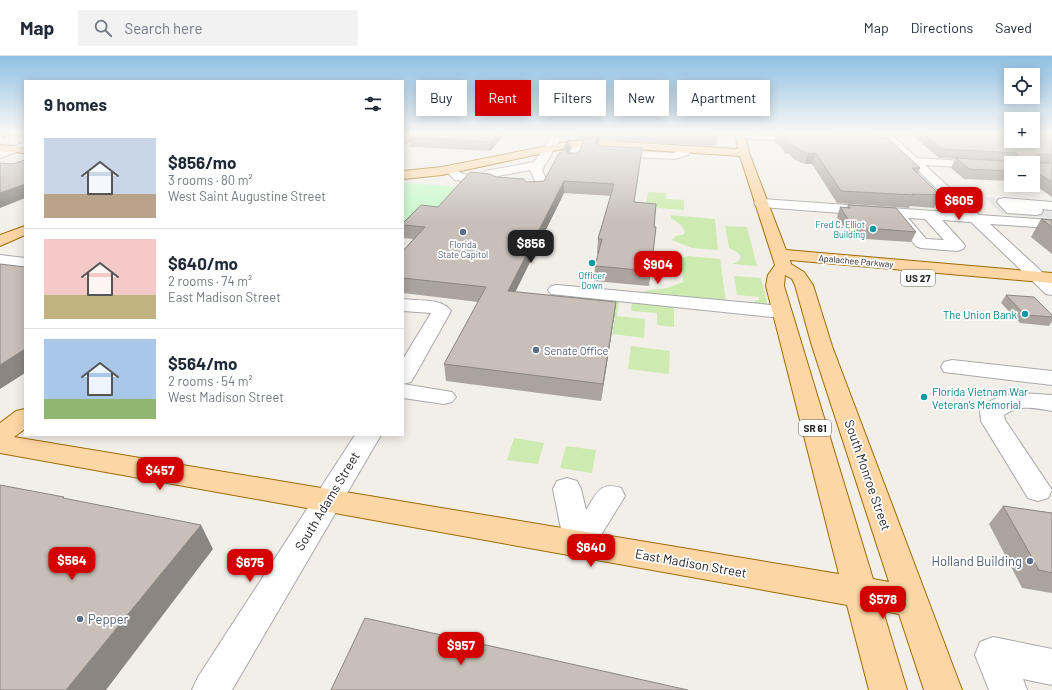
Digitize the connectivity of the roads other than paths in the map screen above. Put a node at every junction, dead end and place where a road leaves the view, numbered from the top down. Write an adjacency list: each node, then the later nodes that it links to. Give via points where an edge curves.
1 (539, 162): 12 (street, via 536,170 541,181 537,188)
2 (495, 163): 9 (main road)
3 (537, 163): 10 (street, via 489,174)
4 (747, 163): 13 (main road)
5 (916, 163): 18 (street)
6 (940, 163): 7 (street)
7 (1004, 167)
8 (404, 176): 9 (main road)
9 (454, 177): 10 (street)
10 (484, 180): 11 (street)
11 (514, 182)
12 (531, 190)
13 (761, 203): 16 (street); 24 (main road)
14 (1052, 206): 15 (street, via 1004,202 1012,210)
15 (1045, 212): 19 (street)
16 (896, 213): 17 (street); 17 (street, via 921,244 957,246)
17 (929, 215): 18 (street)
18 (976, 219): 19 (street); 26 (street)
19 (1052, 223)
20 (24, 230): 21 (main road)
21 (0, 241)
22 (24, 249): 23 (street)
23 (1, 260): 25 (street)
24 (782, 260): 26 (main road, Apalachee Parkway / US 27); 28 (main road, Apalachee Parkway / US 27); 30 (main road, SR 61, via 774,281); 47 (main road, South Monroe Street / SR 61, via 804,285 822,346)
25 (24, 263)
26 (1045, 277): 28 (street)
27 (557, 290): 30 (street)
28 (1052, 290)
29 (404, 305): 32 (street, via 436,308 442,311)
30 (782, 312): 46 (main road, SR 61)
31 (952, 367): 33 (street)
32 (404, 375)
33 (1052, 378)
34 (404, 391): 35 (street)
35 (444, 397)
36 (1052, 403): 42 (street, via 1012,401 992,412 993,421)
37 (24, 418): 38 (main road)
38 (0, 435)
39 (366, 436): 44 (street, South Adams Street)
40 (0, 444): 44 (main road, East Madison Street)
41 (567, 489): 45 (street)
42 (1038, 490)
43 (611, 496): 45 (street)
44 (328, 500): 45 (main road, East Madison Street); 49 (street, South Adams Street)
45 (579, 544): 46 (main road, East Madison Street)
46 (861, 593): 47 (main road, East Madison Street); 50 (main road, SR 61)
47 (912, 601): 51 (main road, South Monroe Street / SR 61)
48 (1052, 666): 52 (street, via 993,655)
49 (212, 690)
50 (888, 690)
51 (943, 690)
52 (1008, 690)

